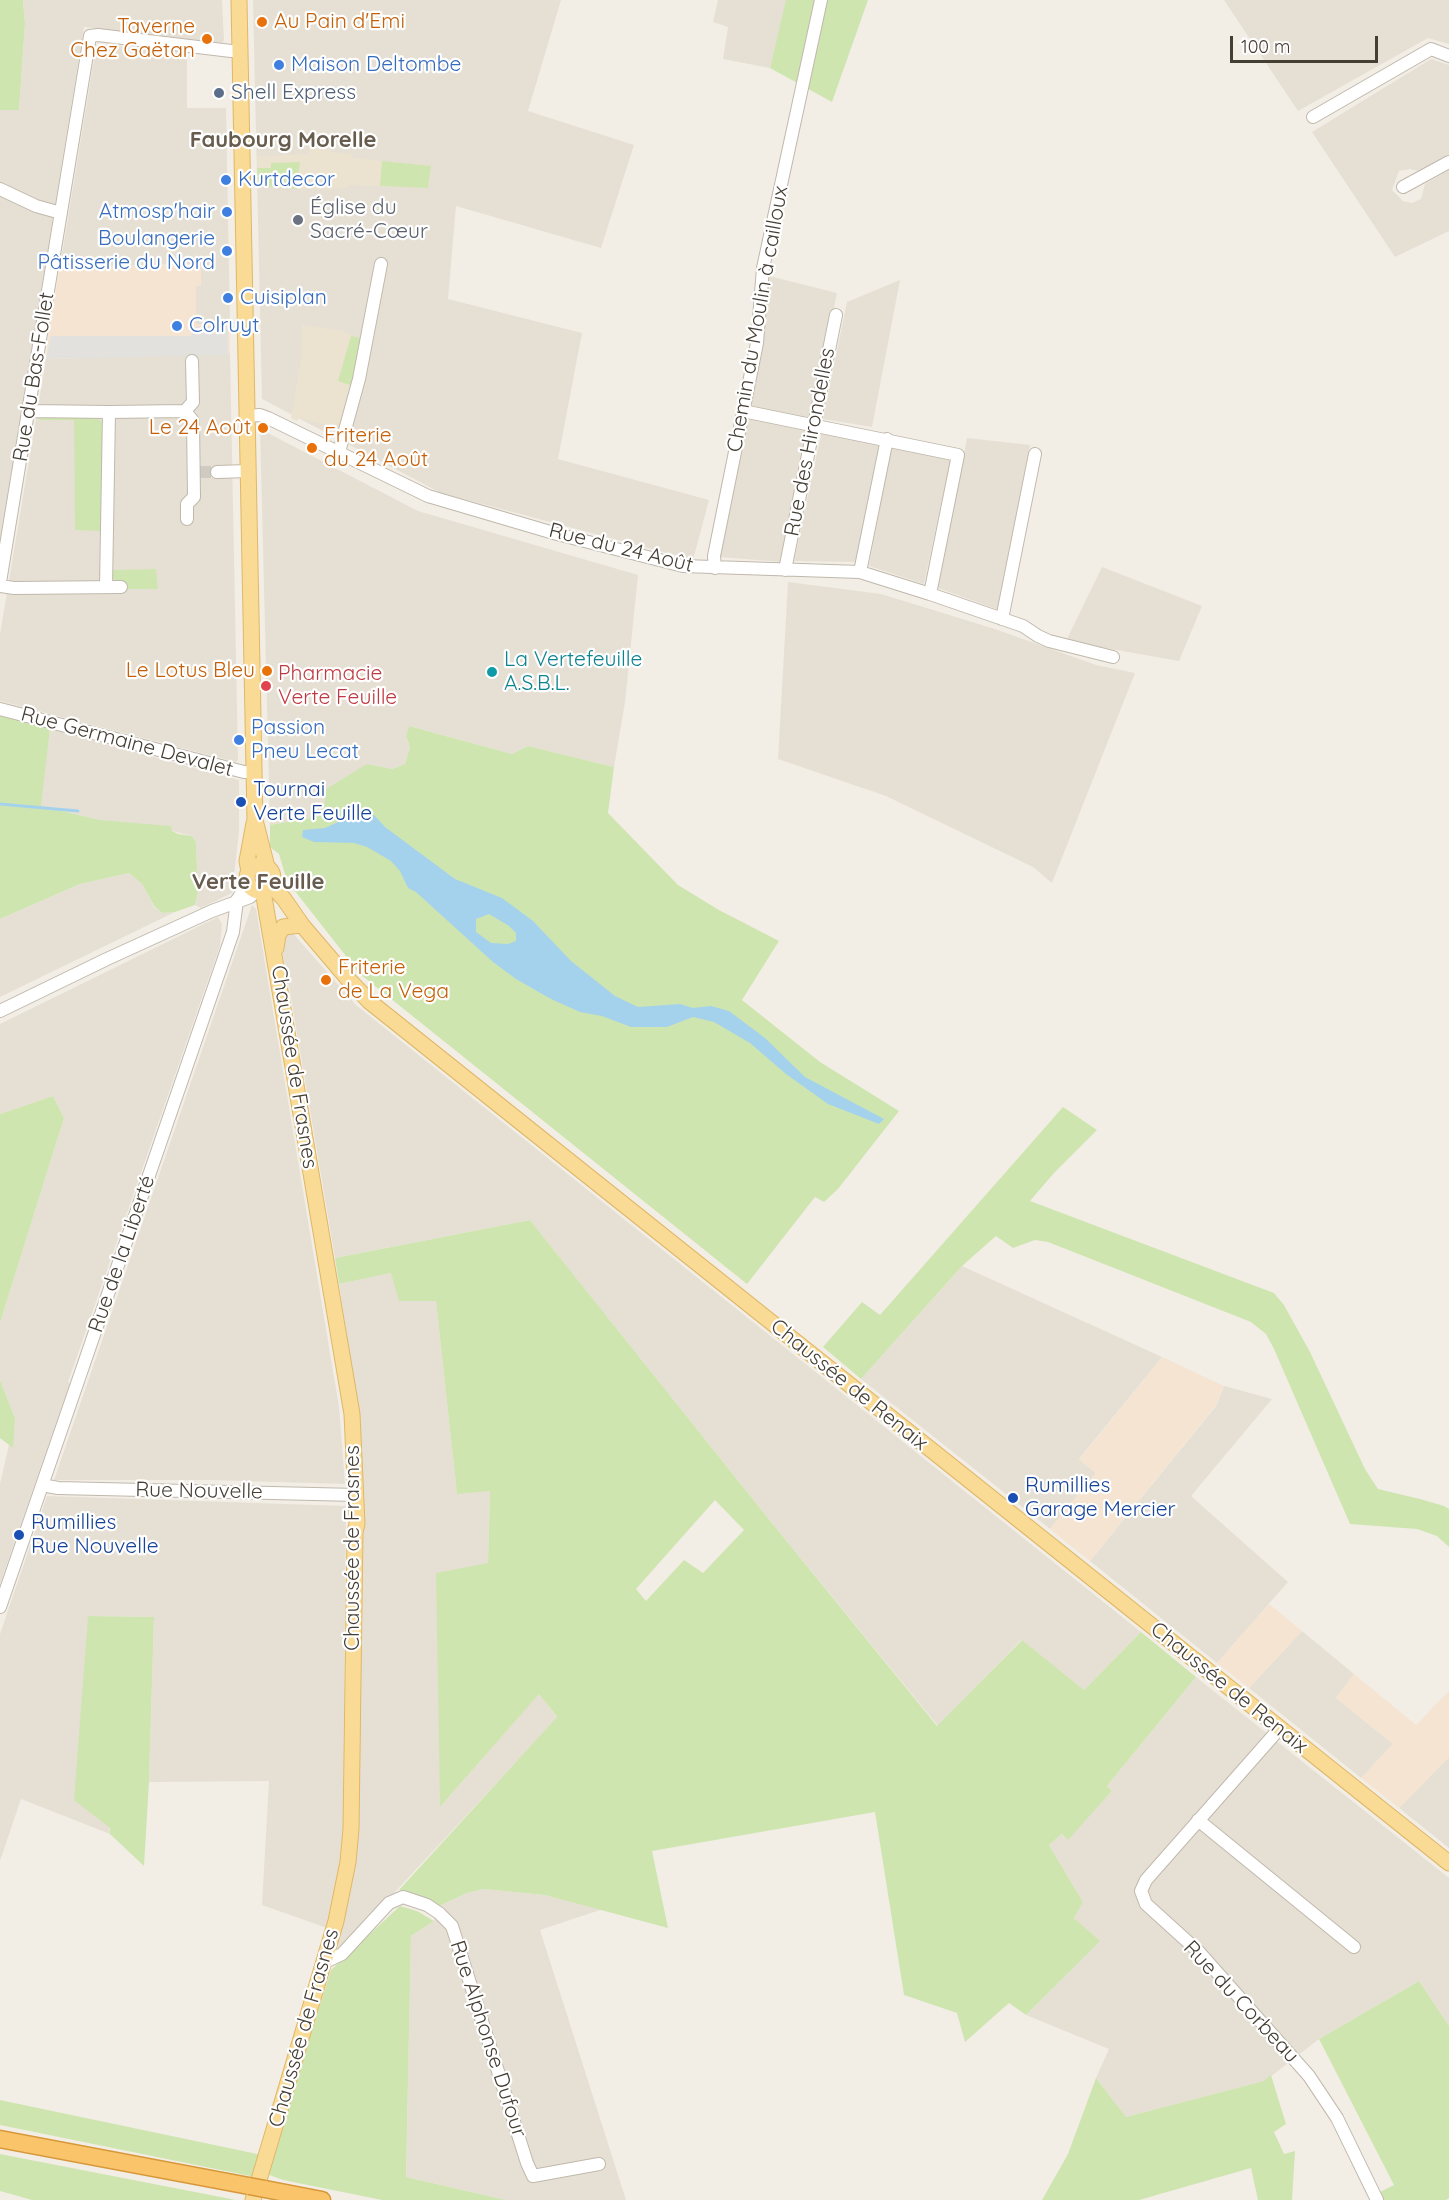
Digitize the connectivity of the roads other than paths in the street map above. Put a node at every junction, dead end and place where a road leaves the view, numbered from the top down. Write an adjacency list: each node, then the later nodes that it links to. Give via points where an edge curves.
1 (239, 0): 3 (main road)
2 (821, 0): 15 (street, Chemin du Moulin à cailloux, via 763,268 757,343)
3 (240, 50): 9 (street, Rue du Bas-Follet, via 90,36); 17 (main road)
4 (1449, 56): 5 (street, via 1431,49)
5 (1313, 117)
6 (1449, 162): 7 (street)
7 (1403, 187)
8 (0, 189): 9 (street)
9 (61, 213): 13 (street, Rue du Bas-Follet)
10 (381, 264): 20 (street, via 359,379)
11 (836, 315): 18 (street, Rue des Hirondelles)
12 (192, 361): 14 (street, via 193,402)
13 (29, 411): 16 (street); 28 (street, Rue du Bas-Follet)
14 (185, 411): 16 (street); 24 (street, via 193,421 197,472 194,497 187,504)
15 (743, 411): 18 (street); 25 (street, Chemin du Moulin à cailloux, via 714,556)
16 (109, 412): 29 (street)
17 (247, 416): 20 (street, Rue du 24 Août, via 268,418); 22 (main road)
18 (814, 424): 19 (street); 26 (street, Rue des Hirondelles)
19 (887, 439): 27 (street); 31 (street, via 958,455)
20 (339, 452): 25 (street, Rue du 24 Août, via 428,496 654,560)
21 (1035, 454): 32 (street)
22 (248, 471): 23 (street); 35 (main road)
23 (217, 472)
24 (187, 519)
25 (715, 568): 26 (street, Rue du 24 Août)
26 (785, 570): 27 (street, Rue du 24 Août)
27 (860, 572): 31 (street, Rue du 24 Août)
28 (0, 584): 29 (street, via 14,588)
29 (106, 587): 30 (street)
30 (121, 587)
31 (930, 594): 32 (street, Rue du 24 Août)
32 (1002, 619): 33 (street, Rue du 24 Août, via 1049,640)
33 (1113, 657)
34 (0, 709): 35 (street, Rue Germaine Devalet)
35 (254, 772): 36 (main road)
36 (255, 820): 37 (main road, via 247,861); 37 (main road, via 267,867 273,875)
37 (258, 884): 38 (street); 39 (main road, Chaussée de Renaix, via 284,899); 40 (main road, Chaussée de Frasnes)
38 (237, 900): 41 (street); 42 (street, Rue de la Liberté, via 233,932)
39 (302, 925): 40 (main road, via 288,925 279,931); 45 (main road, Chaussée de Renaix, via 370,1002)
40 (275, 954): 43 (main road, Chaussée de Frasnes, via 352,1414)
41 (0, 1011)
42 (42, 1485): 43 (street, Rue Nouvelle); 44 (street, Rue de la Liberté)
43 (357, 1495): 49 (main road, Chaussée de Frasnes, via 350,1847 336,1921)
44 (0, 1606)
45 (1280, 1728): 46 (street, Rue du Corbeau); 47 (main road, Chaussée de Renaix)
46 (1198, 1820): 48 (street); 54 (street, Rue du Corbeau, via 1146,1880 1141,1891 1146,1904 1199,1952 1309,2076 1337,2118)
47 (1449, 1863)
48 (1354, 1947)
49 (323, 1963): 51 (street, Rue Alphonse Dufour, via 342,1954 389,1903 403,1897 439,1913 452,1926 533,2176); 52 (main road, Chaussée de Frasnes)
50 (0, 2139): 52 (highway)
51 (598, 2164)
52 (256, 2192): 53 (highway)
53 (322, 2200)
54 (1377, 2200)

